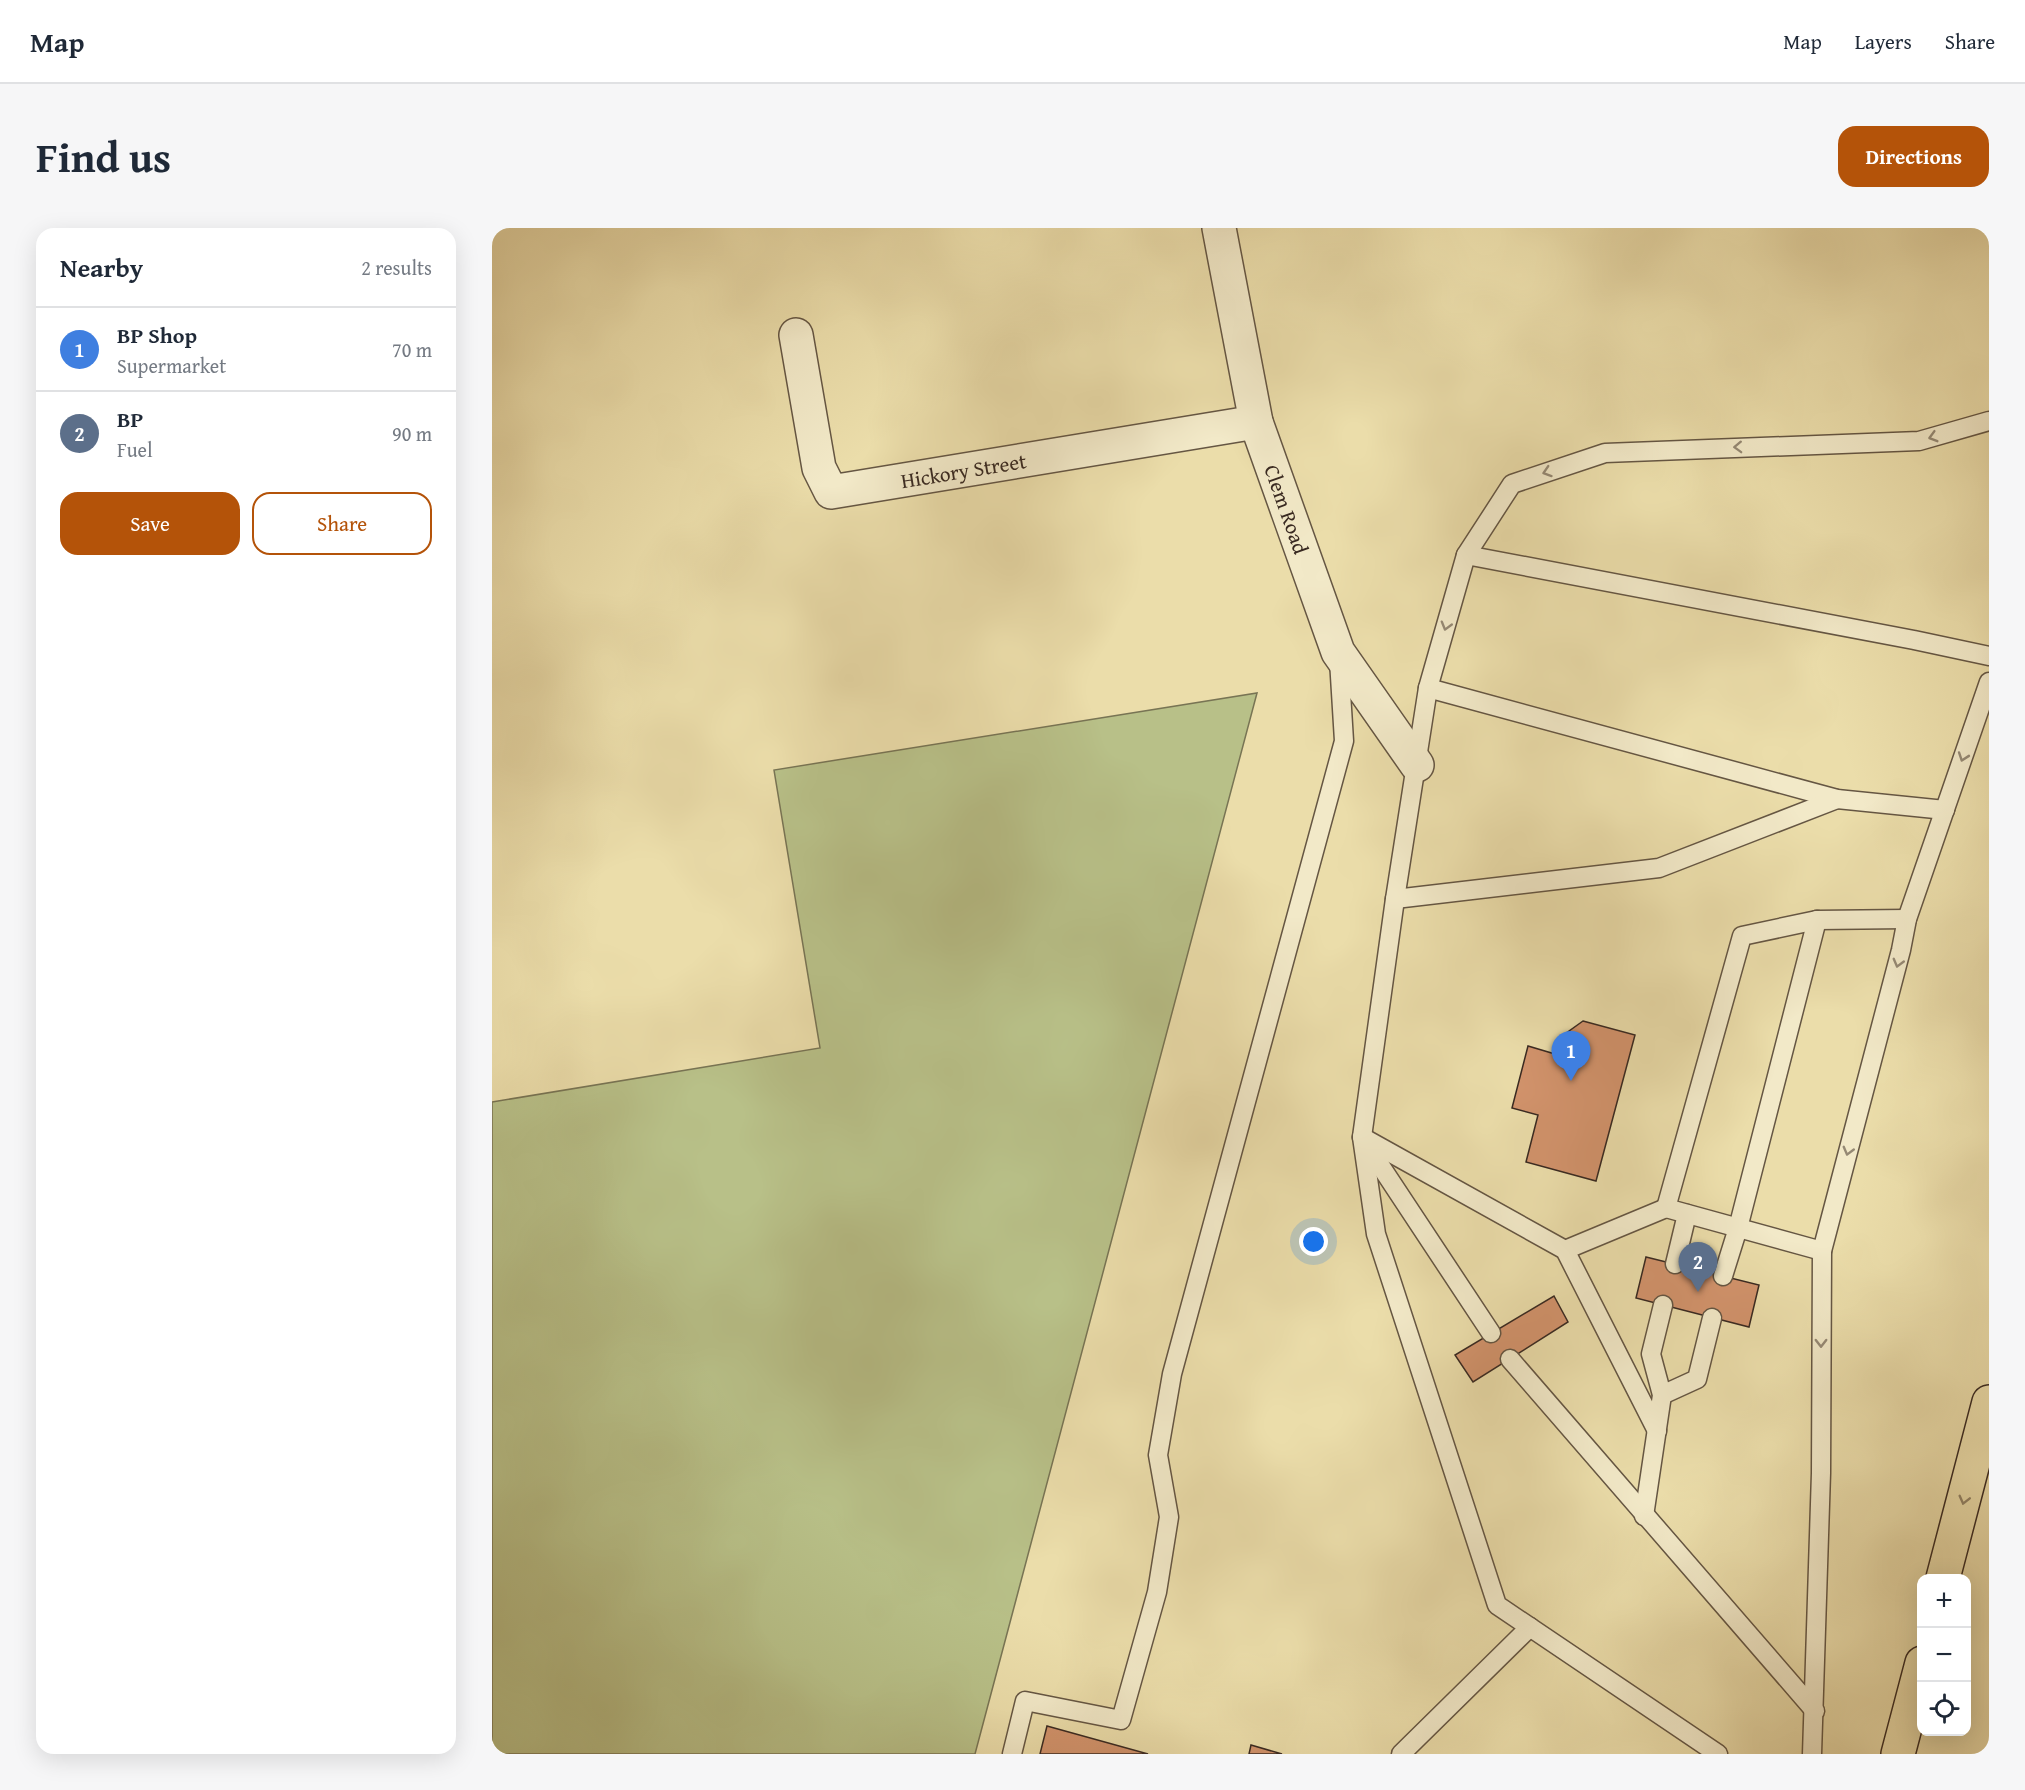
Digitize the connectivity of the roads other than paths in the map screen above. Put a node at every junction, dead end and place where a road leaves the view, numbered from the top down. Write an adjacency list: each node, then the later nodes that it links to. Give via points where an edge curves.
1 (1219, 228): 4 (street, Clem Road)
2 (796, 335): 4 (street, Hickory Street, via 819,468 831,492)
3 (1989, 421): 5 (lane, one-way to 5, via 1919,441 1605,453 1512,484)
4 (1256, 422): 6 (street, Clem Road)
5 (1466, 555): 7 (lane); 9 (lane, one-way to 9)
6 (1338, 652): 10 (street, Clem Road); 36 (lane, via 1344,741 1172,1374 1158,1455 1168,1517 1157,1592 1121,1720 1025,1701)
7 (1989, 656)
8 (1989, 682): 12 (lane, one-way to 12)
9 (1428, 688): 10 (lane); 11 (lane)
10 (1417, 765): 13 (lane)
11 (1837, 799): 12 (lane); 13 (lane, via 1659,868)
12 (1945, 810): 14 (lane)
13 (1395, 898): 16 (lane)
14 (1907, 919): 15 (lane); 21 (lane, one-way to 21)
15 (1817, 920): 17 (lane, via 1742,936); 19 (lane)
16 (1362, 1137): 20 (lane); 26 (lane); 33 (lane, via 1376,1234 1497,1605)
17 (1666, 1208): 18 (lane); 20 (lane)
18 (1687, 1214): 19 (lane); 22 (lane)
19 (1738, 1228): 21 (lane); 23 (lane)
20 (1565, 1251): 30 (lane)
21 (1822, 1251): 35 (lane, one-way to 35)
22 (1675, 1264)
23 (1723, 1276)
24 (1664, 1305): 28 (lane, via 1652,1354)
25 (1712, 1317): 28 (lane, via 1697,1379)
26 (1491, 1333)
27 (1510, 1359): 31 (lane)
28 (1662, 1395): 30 (lane)
29 (1989, 1402): 32 (highway, one-way to 32)
30 (1657, 1431): 31 (lane)
31 (1644, 1516): 35 (lane)
32 (1944, 1574)
33 (1530, 1627): 37 (lane); 38 (lane)
34 (1917, 1682): 40 (highway)
35 (1815, 1711): 39 (lane)
36 (1012, 1754)
37 (1401, 1754)
38 (1718, 1754)
39 (1812, 1754)
40 (1898, 1754)

